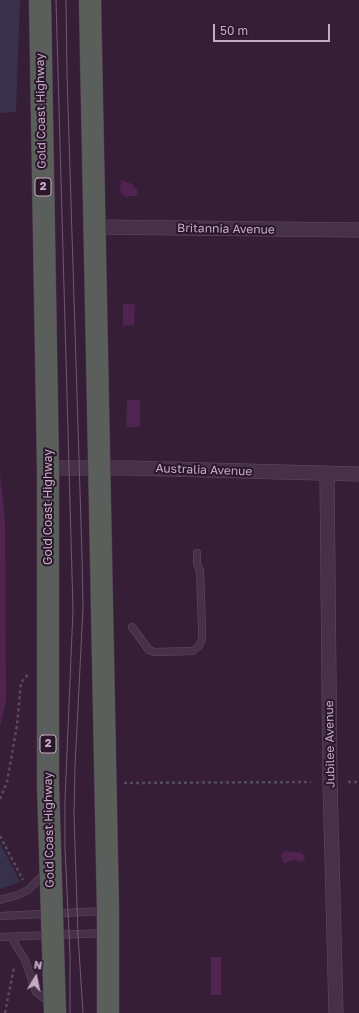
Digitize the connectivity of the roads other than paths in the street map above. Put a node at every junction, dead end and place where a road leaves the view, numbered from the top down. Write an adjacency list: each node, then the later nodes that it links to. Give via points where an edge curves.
1 (40, 0): 5 (highway, Gold Coast Highway / 2)
2 (90, 0): 3 (highway)
3 (94, 227): 4 (street, Britannia Avenue); 6 (highway)
4 (359, 230)
5 (48, 468): 6 (street, Australia Avenue); 11 (highway, Gold Coast Highway / 2)
6 (99, 468): 7 (street, Australia Avenue); 13 (highway)
7 (327, 474): 8 (street, Australia Avenue); 22 (street, Jubilee Avenue, via 330,782)
8 (359, 474)
9 (197, 552): 10 (lane, via 202,628 199,646 193,651 154,652 149,650)
10 (132, 627)
11 (49, 869): 12 (lane, via 28,890); 14 (highway, Gold Coast Highway / 2)
12 (0, 900)
13 (108, 911): 14 (lane); 16 (highway)
14 (51, 914): 15 (lane); 17 (highway, Gold Coast Highway / 2)
15 (0, 916)
16 (108, 933): 17 (lane); 21 (highway)
17 (52, 936): 19 (lane); 20 (highway, Gold Coast Highway / 2)
18 (0, 937): 19 (lane)
19 (11, 937): 20 (lane, via 25,960 36,992)
20 (55, 1010)
21 (108, 1013)
22 (336, 1013)

